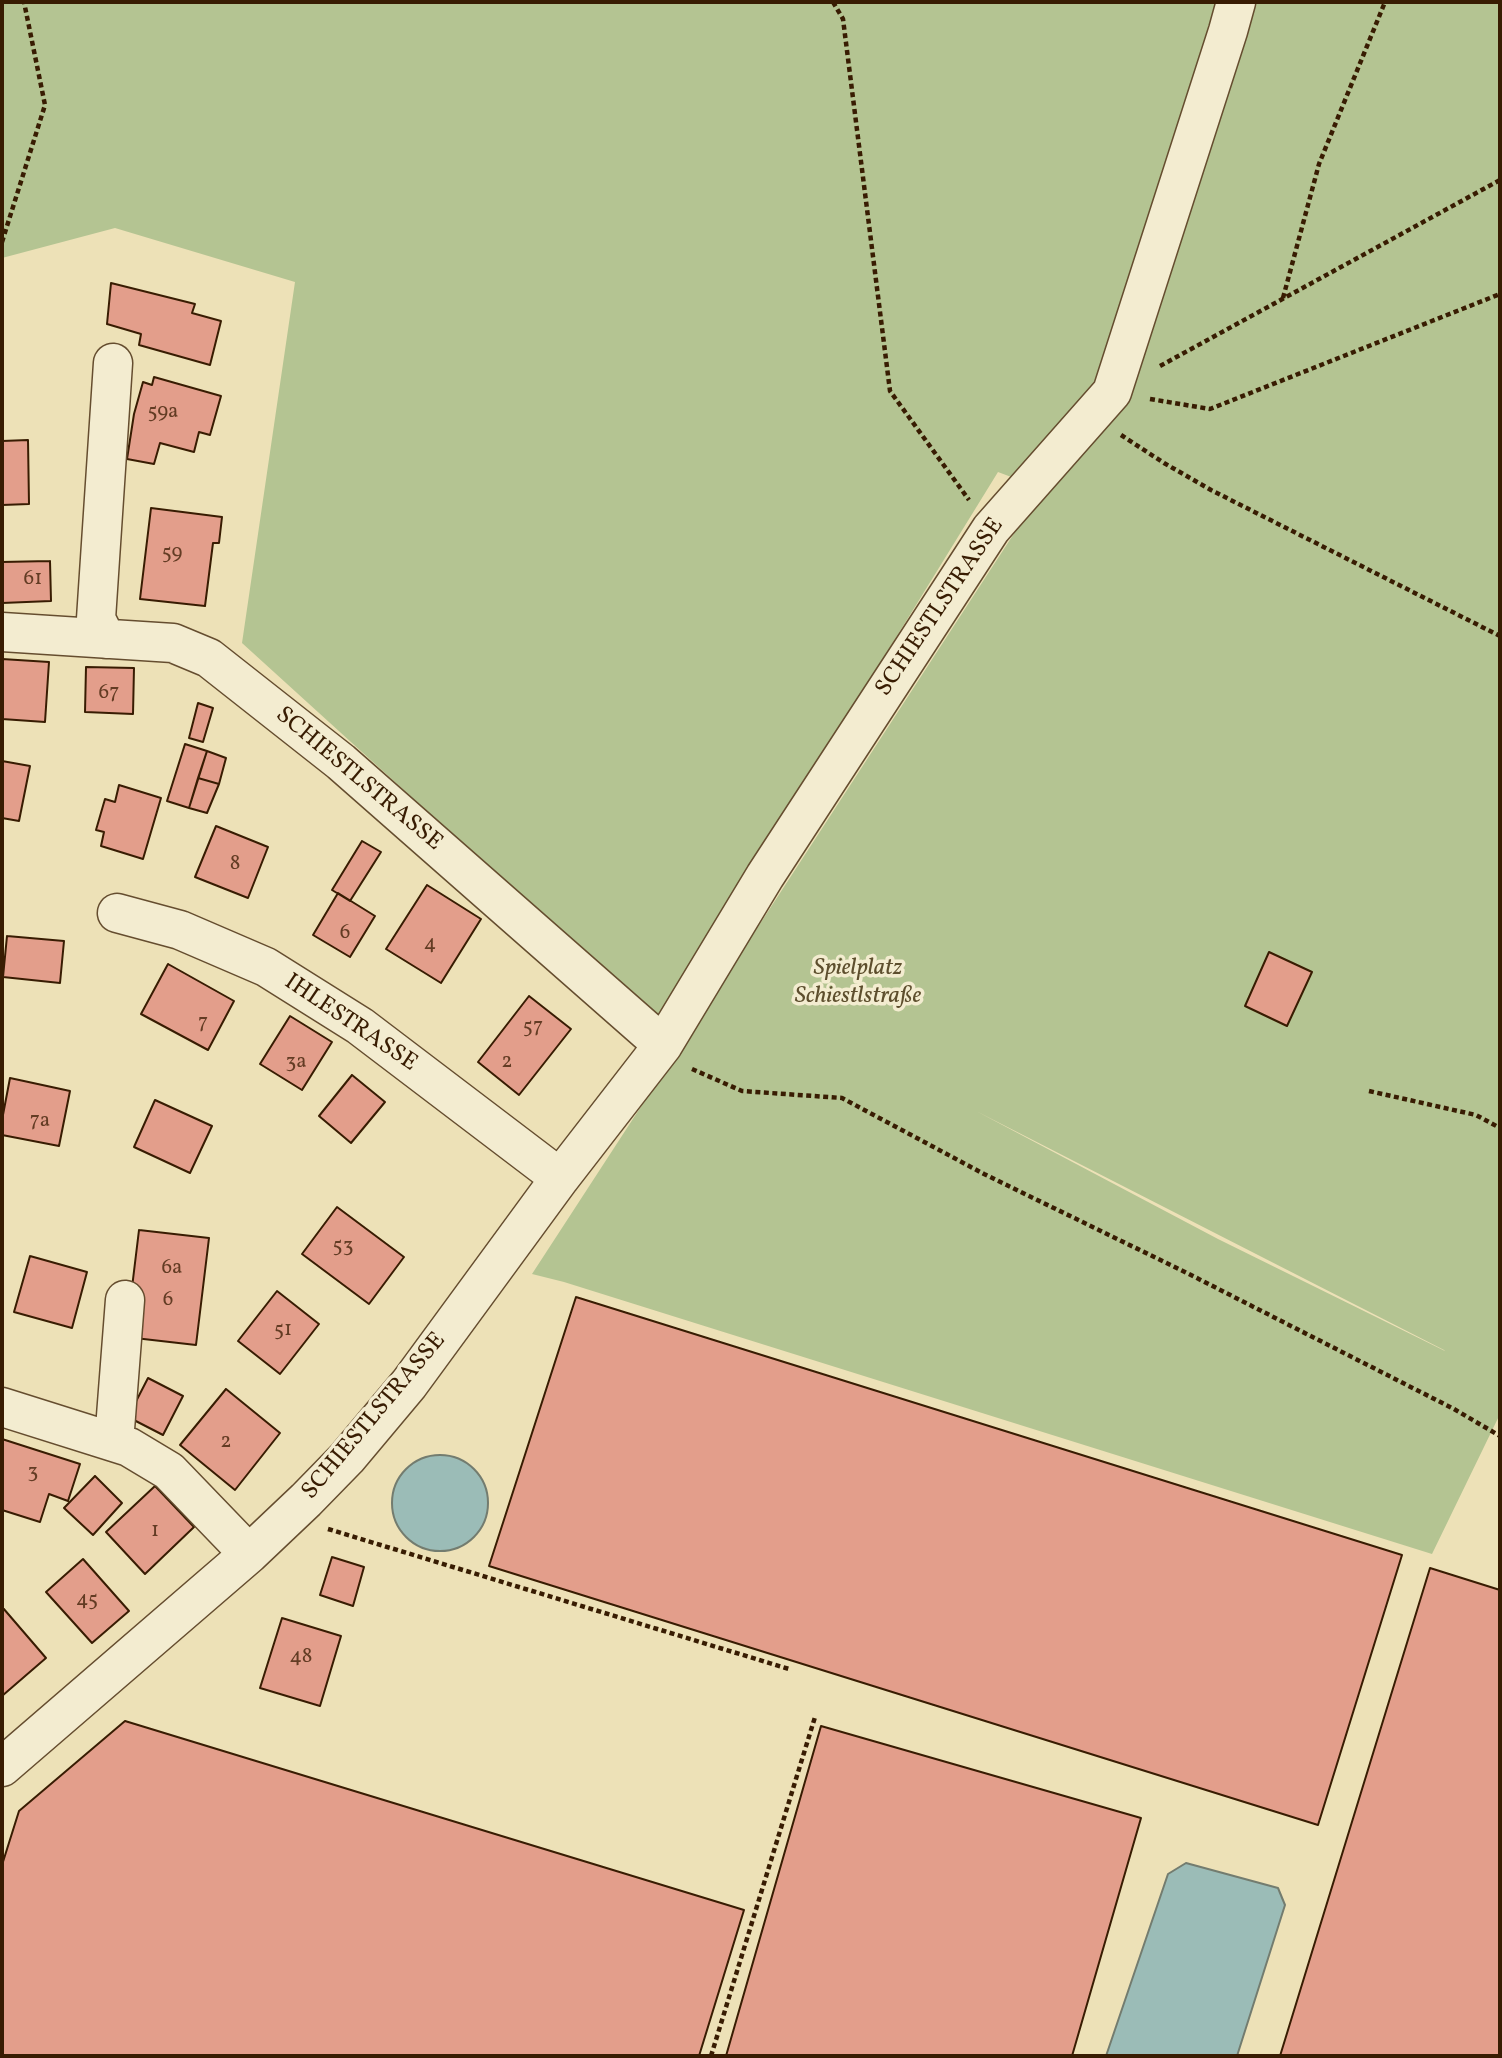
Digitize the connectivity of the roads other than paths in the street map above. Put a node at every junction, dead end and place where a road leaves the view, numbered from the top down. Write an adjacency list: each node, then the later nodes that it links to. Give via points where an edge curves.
1 (1236, 2): 6 (street, SCHIESTLSTRASSE, via 1102,404 991,529 765,876)
2 (113, 363): 4 (street, via 96,619)
3 (2, 632): 4 (street, SCHIESTLSTRASSE)
4 (106, 639): 6 (street, SCHIESTLSTRASSE, via 173,643 209,658 341,762)
5 (117, 913): 7 (street, IHLESTRASSE, via 180,930 266,967 360,1026)
6 (663, 1045): 7 (street, SCHIESTLSTRASSE)
7 (560, 1178): 11 (street, SCHIESTLSTRASSE, via 409,1384 347,1458)
8 (125, 1300): 10 (street)
9 (2, 1407): 10 (street)
10 (121, 1445): 11 (street, via 169,1471)
11 (249, 1554): 12 (street, SCHIESTLSTRASSE)
12 (2, 1767)

